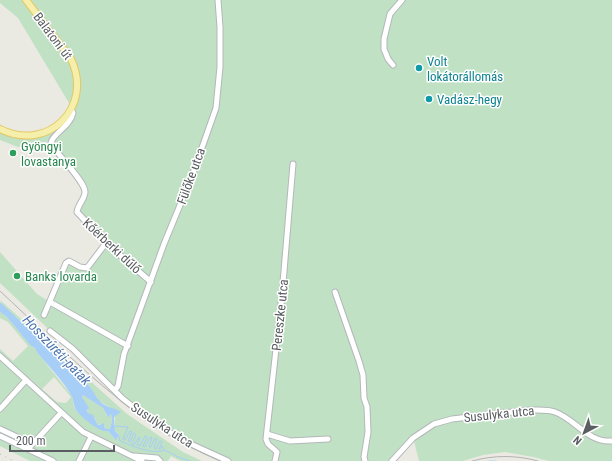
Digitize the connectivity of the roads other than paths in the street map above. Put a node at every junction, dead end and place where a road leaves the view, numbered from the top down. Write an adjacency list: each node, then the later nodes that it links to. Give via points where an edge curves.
1 (26, 0): 5 (main road, Balatoni út, via 75,66 78,87)
2 (218, 0): 9 (street, Fülőke utca, via 220,66 216,108)
3 (402, 0): 4 (street, via 390,14 384,39 384,50)
4 (393, 65)
5 (70, 110): 6 (main road, Balatoni út, via 59,124 45,133 22,136); 8 (street, Kőérberki dűlő, via 73,113 72,118 53,138 51,144 85,189 77,209 78,215)
6 (0, 129)
7 (293, 164): 21 (street, Pereszke utca)
8 (106, 243): 9 (street, Kőérberki dűlő); 11 (street, via 87,268 67,261)
9 (151, 282): 14 (street, Fülőke utca)
10 (335, 292): 35 (street, via 363,375 368,432)
11 (50, 302): 12 (street); 14 (street)
12 (44, 315)
13 (50, 331): 17 (street, Susulyka utca, via 73,349)
14 (128, 346): 17 (street, Fülőke utca)
15 (0, 356): 16 (street)
16 (26, 380): 18 (street); 19 (street)
17 (115, 390): 33 (street, Susulyka utca, via 154,423 184,441)
18 (0, 409)
19 (61, 413): 23 (street); 26 (street)
20 (0, 429): 26 (street)
21 (267, 434): 24 (street, via 290,441); 34 (street, via 268,444 277,453)
22 (0, 436): 27 (street)
23 (91, 437): 28 (street); 30 (street)
24 (328, 439)
25 (612, 441): 36 (street, Susulyka utca, via 595,438 554,412 530,410 452,419 434,424 414,438)
26 (32, 444): 27 (street)
27 (28, 449): 29 (street)
28 (131, 456): 31 (street); 32 (street, via 157,458)
29 (53, 461)
30 (79, 461)
31 (142, 461)
32 (160, 461)
33 (228, 461)
34 (276, 461)
35 (365, 461)
36 (392, 461)

